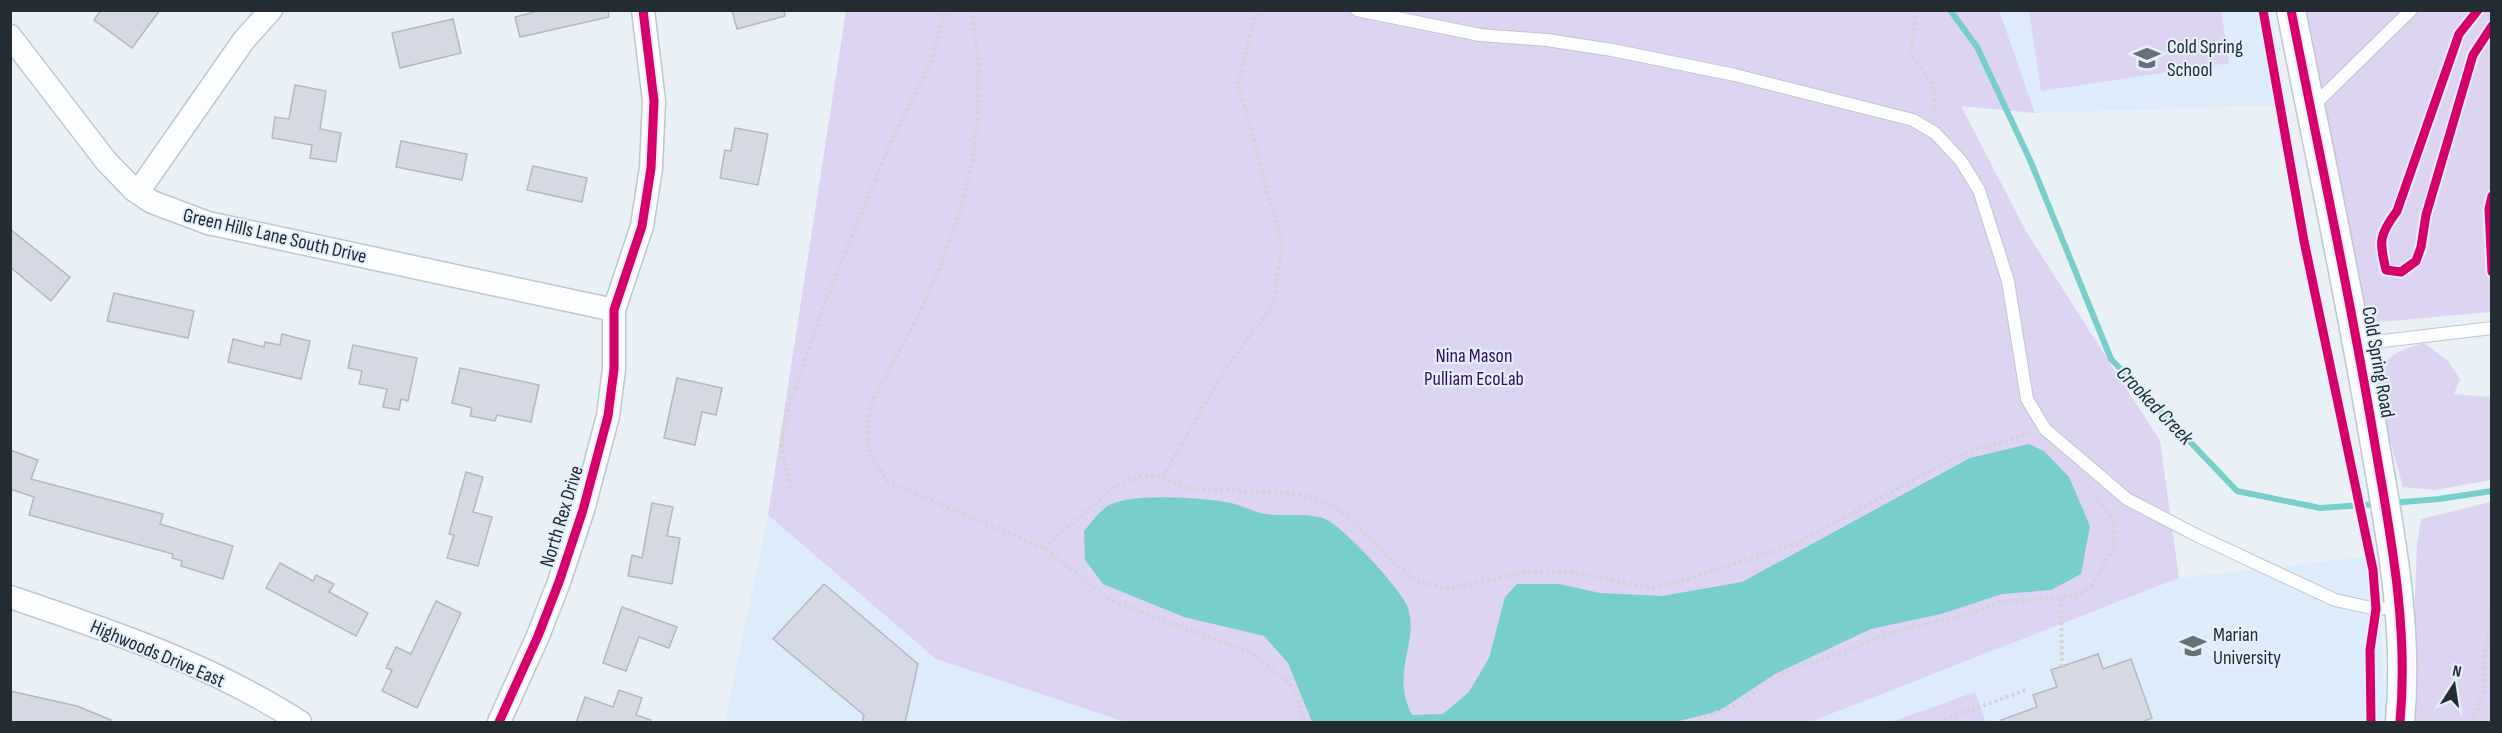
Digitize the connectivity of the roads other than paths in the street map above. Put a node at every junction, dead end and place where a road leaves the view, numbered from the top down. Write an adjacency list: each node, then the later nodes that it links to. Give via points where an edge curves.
1 (271, 10): 8 (street, via 244,40)
2 (643, 10): 9 (street, North Rex Drive, via 653,82 651,168 642,226)
3 (1357, 10): 13 (lane, via 1480,35 1612,50 1735,75 1913,120 1930,130 1961,161 1979,190 2008,282 2027,399 2045,429 2127,499 2196,536 2335,600 2376,609)
4 (2291, 10): 7 (street, Cold Spring Road)
5 (2411, 10): 7 (lane)
6 (10, 36): 8 (street, Green Hills Lane South Drive, via 106,161)
7 (2310, 108): 11 (street, Cold Spring Road)
8 (138, 192): 9 (street, Green Hills Lane South Drive, via 208,224)
9 (614, 310): 15 (street, North Rex Drive, via 612,387 599,454 559,582)
10 (2492, 328): 11 (lane)
11 (2358, 344): 13 (street, Cold Spring Road)
12 (10, 597): 14 (street, Highwoods Drive East, via 172,654)
13 (2400, 607): 16 (street, Cold Spring Road)
14 (300, 723)
15 (499, 723)
16 (2400, 723)

